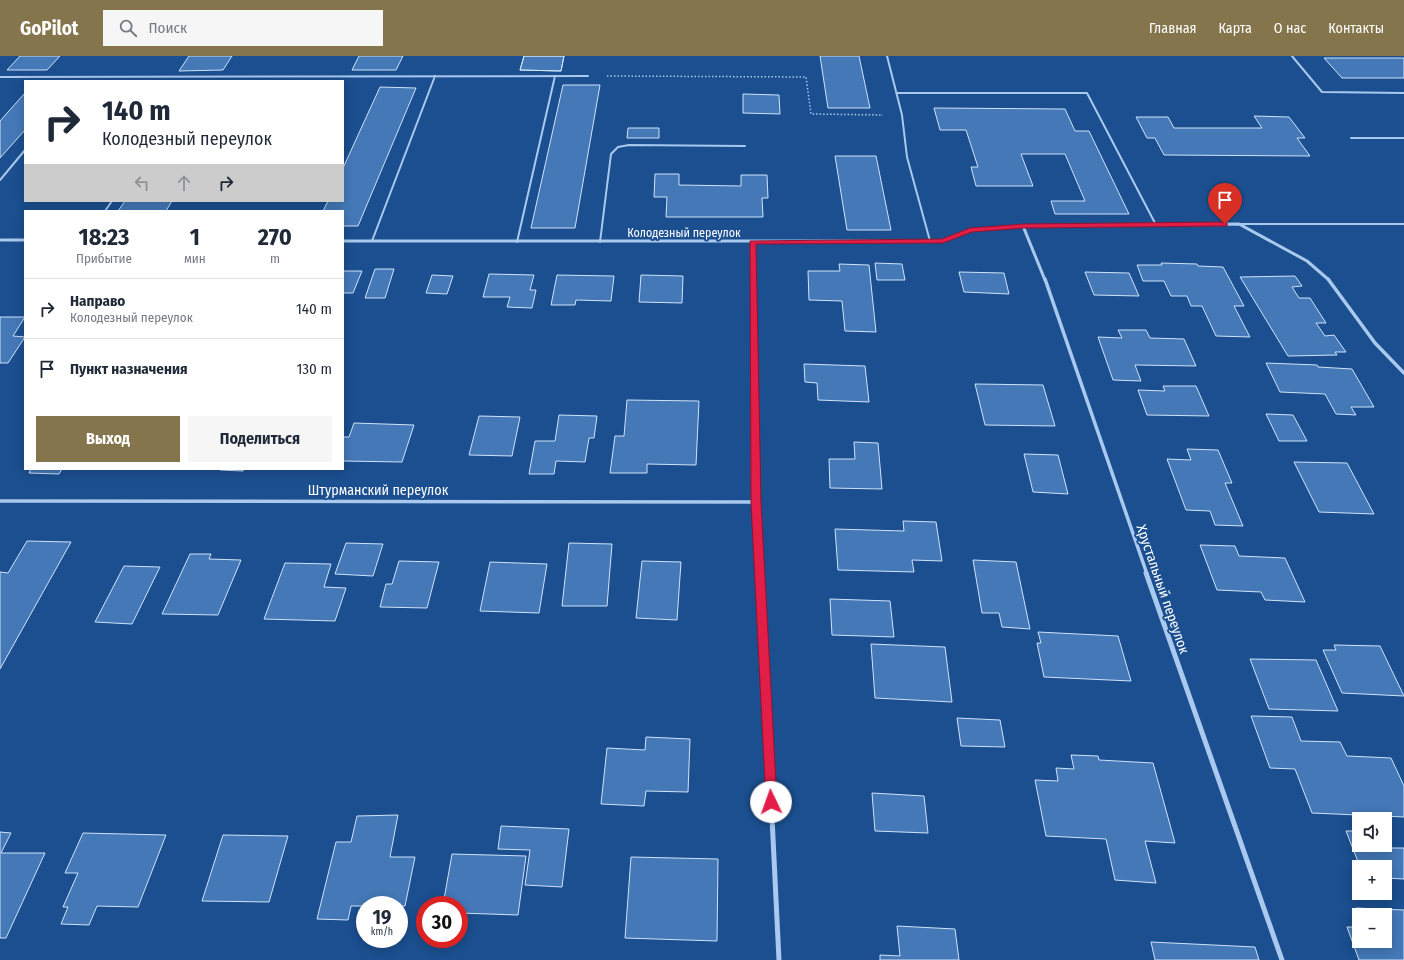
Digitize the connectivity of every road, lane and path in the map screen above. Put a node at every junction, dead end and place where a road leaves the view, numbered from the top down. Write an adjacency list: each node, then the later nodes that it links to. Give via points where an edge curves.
1 (887, 56): 11 (lane)
2 (1292, 56): 12 (lane, via 1322,92)
3 (435, 76): 4 (lane); 8 (lane); 26 (lane)
4 (556, 76): 5 (lane); 28 (lane)
5 (588, 76): 13 (path, via 806,78 811,114)
6 (0, 77): 7 (lane)
7 (87, 77): 8 (lane); 9 (lane)
8 (200, 77): 10 (lane)
9 (84, 80)
10 (198, 80)
11 (897, 93): 13 (lane); 21 (lane, via 1088,93)
12 (1404, 93)
13 (902, 115): 27 (lane, via 907,157)
14 (1351, 138): 15 (lane)
15 (1404, 138)
16 (745, 146): 29 (lane, via 629,145 613,150)
17 (24, 151): 18 (lane)
18 (0, 180)
19 (1239, 224): 20 (lane); 21 (street, Колодезный переулок); 31 (street, via 1307,261 1327,277 1375,343)
20 (1404, 224)
21 (1156, 225): 22 (street, Колодезный переулок)
22 (1024, 226): 27 (street, Колодезный переулок, via 970,230 943,241); 35 (street, Хрустальный переулок, via 1049,288)
23 (0, 240): 24 (street)
24 (24, 240)
25 (344, 241): 26 (street, Колодезный переулок)
26 (372, 241): 28 (street, Колодезный переулок)
27 (930, 241): 30 (street, Колодезный переулок)
28 (517, 242): 29 (street, Колодезный переулок)
29 (600, 242): 30 (street, Колодезный переулок)
30 (752, 242): 33 (street)
31 (1404, 373)
32 (0, 501): 33 (street, Штурманский переулок)
33 (756, 502): 34 (street)
34 (779, 960)
35 (1282, 960)

